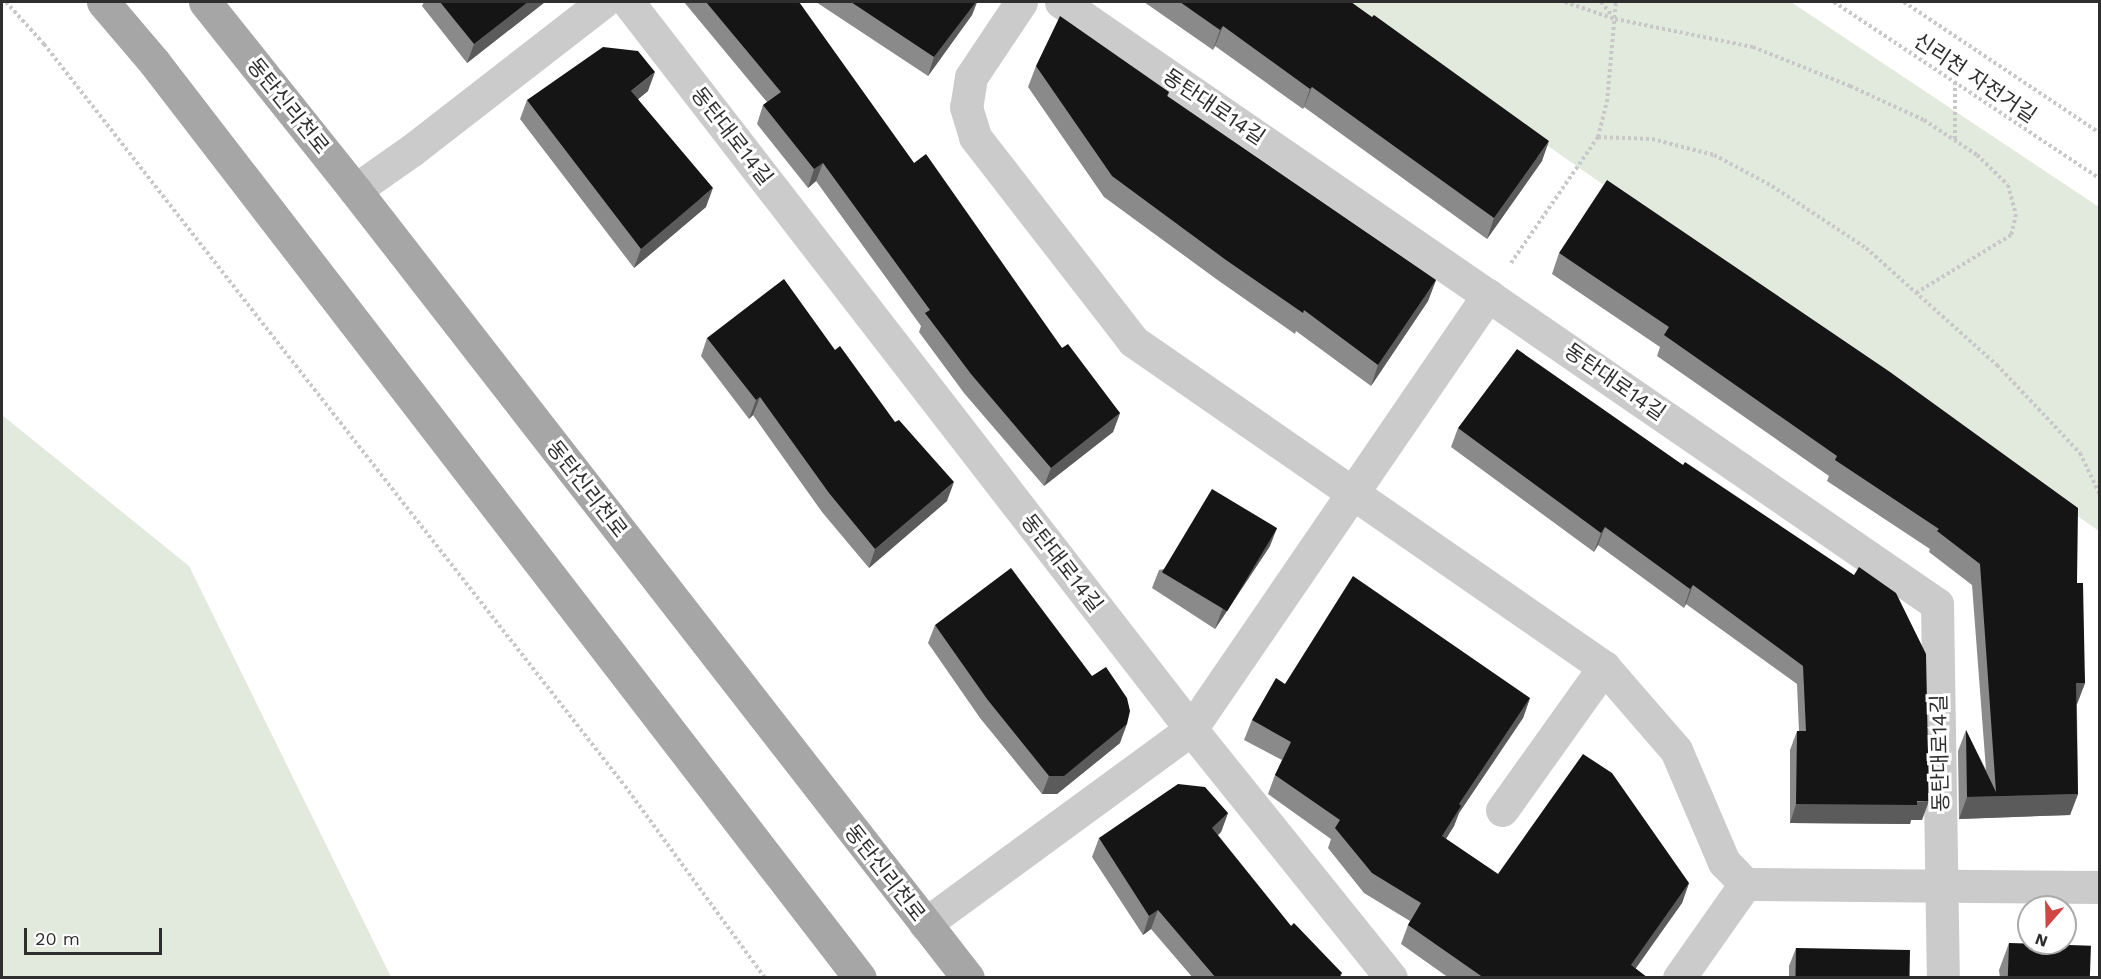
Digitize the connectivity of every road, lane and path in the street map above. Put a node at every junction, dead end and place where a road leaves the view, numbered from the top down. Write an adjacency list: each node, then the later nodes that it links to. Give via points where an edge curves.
1 (6, 2): 31 (path, via 44,44 617,777)
2 (103, 2): 32 (main road, via 161,71)
3 (205, 2): 19 (main road, 동탄신리천로)
4 (603, 2): 19 (street)
5 (628, 2): 25 (street, 동탄대로14길)
6 (1021, 2): 22 (street, via 971,77 966,107 975,137 1133,341)
7 (1060, 2): 21 (street, 동탄대로14길)
8 (1565, 2): 13 (path)
9 (1601, 2): 13 (path)
10 (1616, 2): 13 (path)
11 (1834, 2): 14 (path, 신리천 자전거길)
12 (1904, 2): 15 (path)
13 (1615, 19): 16 (path, via 1607,102); 17 (path, via 1753,47 1903,110)
14 (1955, 82): 17 (path); 18 (path, 신리천 자전거길)
15 (2100, 133)
16 (1598, 137): 20 (path, via 1652,139 1714,155 1772,186 1866,248); 21 (path)
17 (1955, 141): 20 (path, via 1977,155 2008,185 2016,214 2011,235)
18 (2100, 179)
19 (355, 190): 30 (main road, 동탄신리천로)
20 (1916, 293): 23 (path, via 1997,366 2080,453)
21 (1488, 295): 22 (street); 28 (street, 동탄대로14길, via 1937,604)
22 (1353, 492): 24 (street); 25 (street)
23 (2100, 495)
24 (1605, 668): 26 (street); 27 (street, via 1676,750 1724,862)
25 (1191, 729): 30 (street); 34 (street, 동탄대로14길)
26 (1502, 810)
27 (1745, 884): 28 (street); 35 (street)
28 (1942, 886): 29 (street); 36 (street, 동탄대로14길)
29 (2100, 887)
30 (925, 924): 33 (main road, 동탄신리천로)
31 (765, 978)
32 (860, 978)
33 (968, 978)
34 (1391, 978)
35 (1680, 978)
36 (1943, 978)

